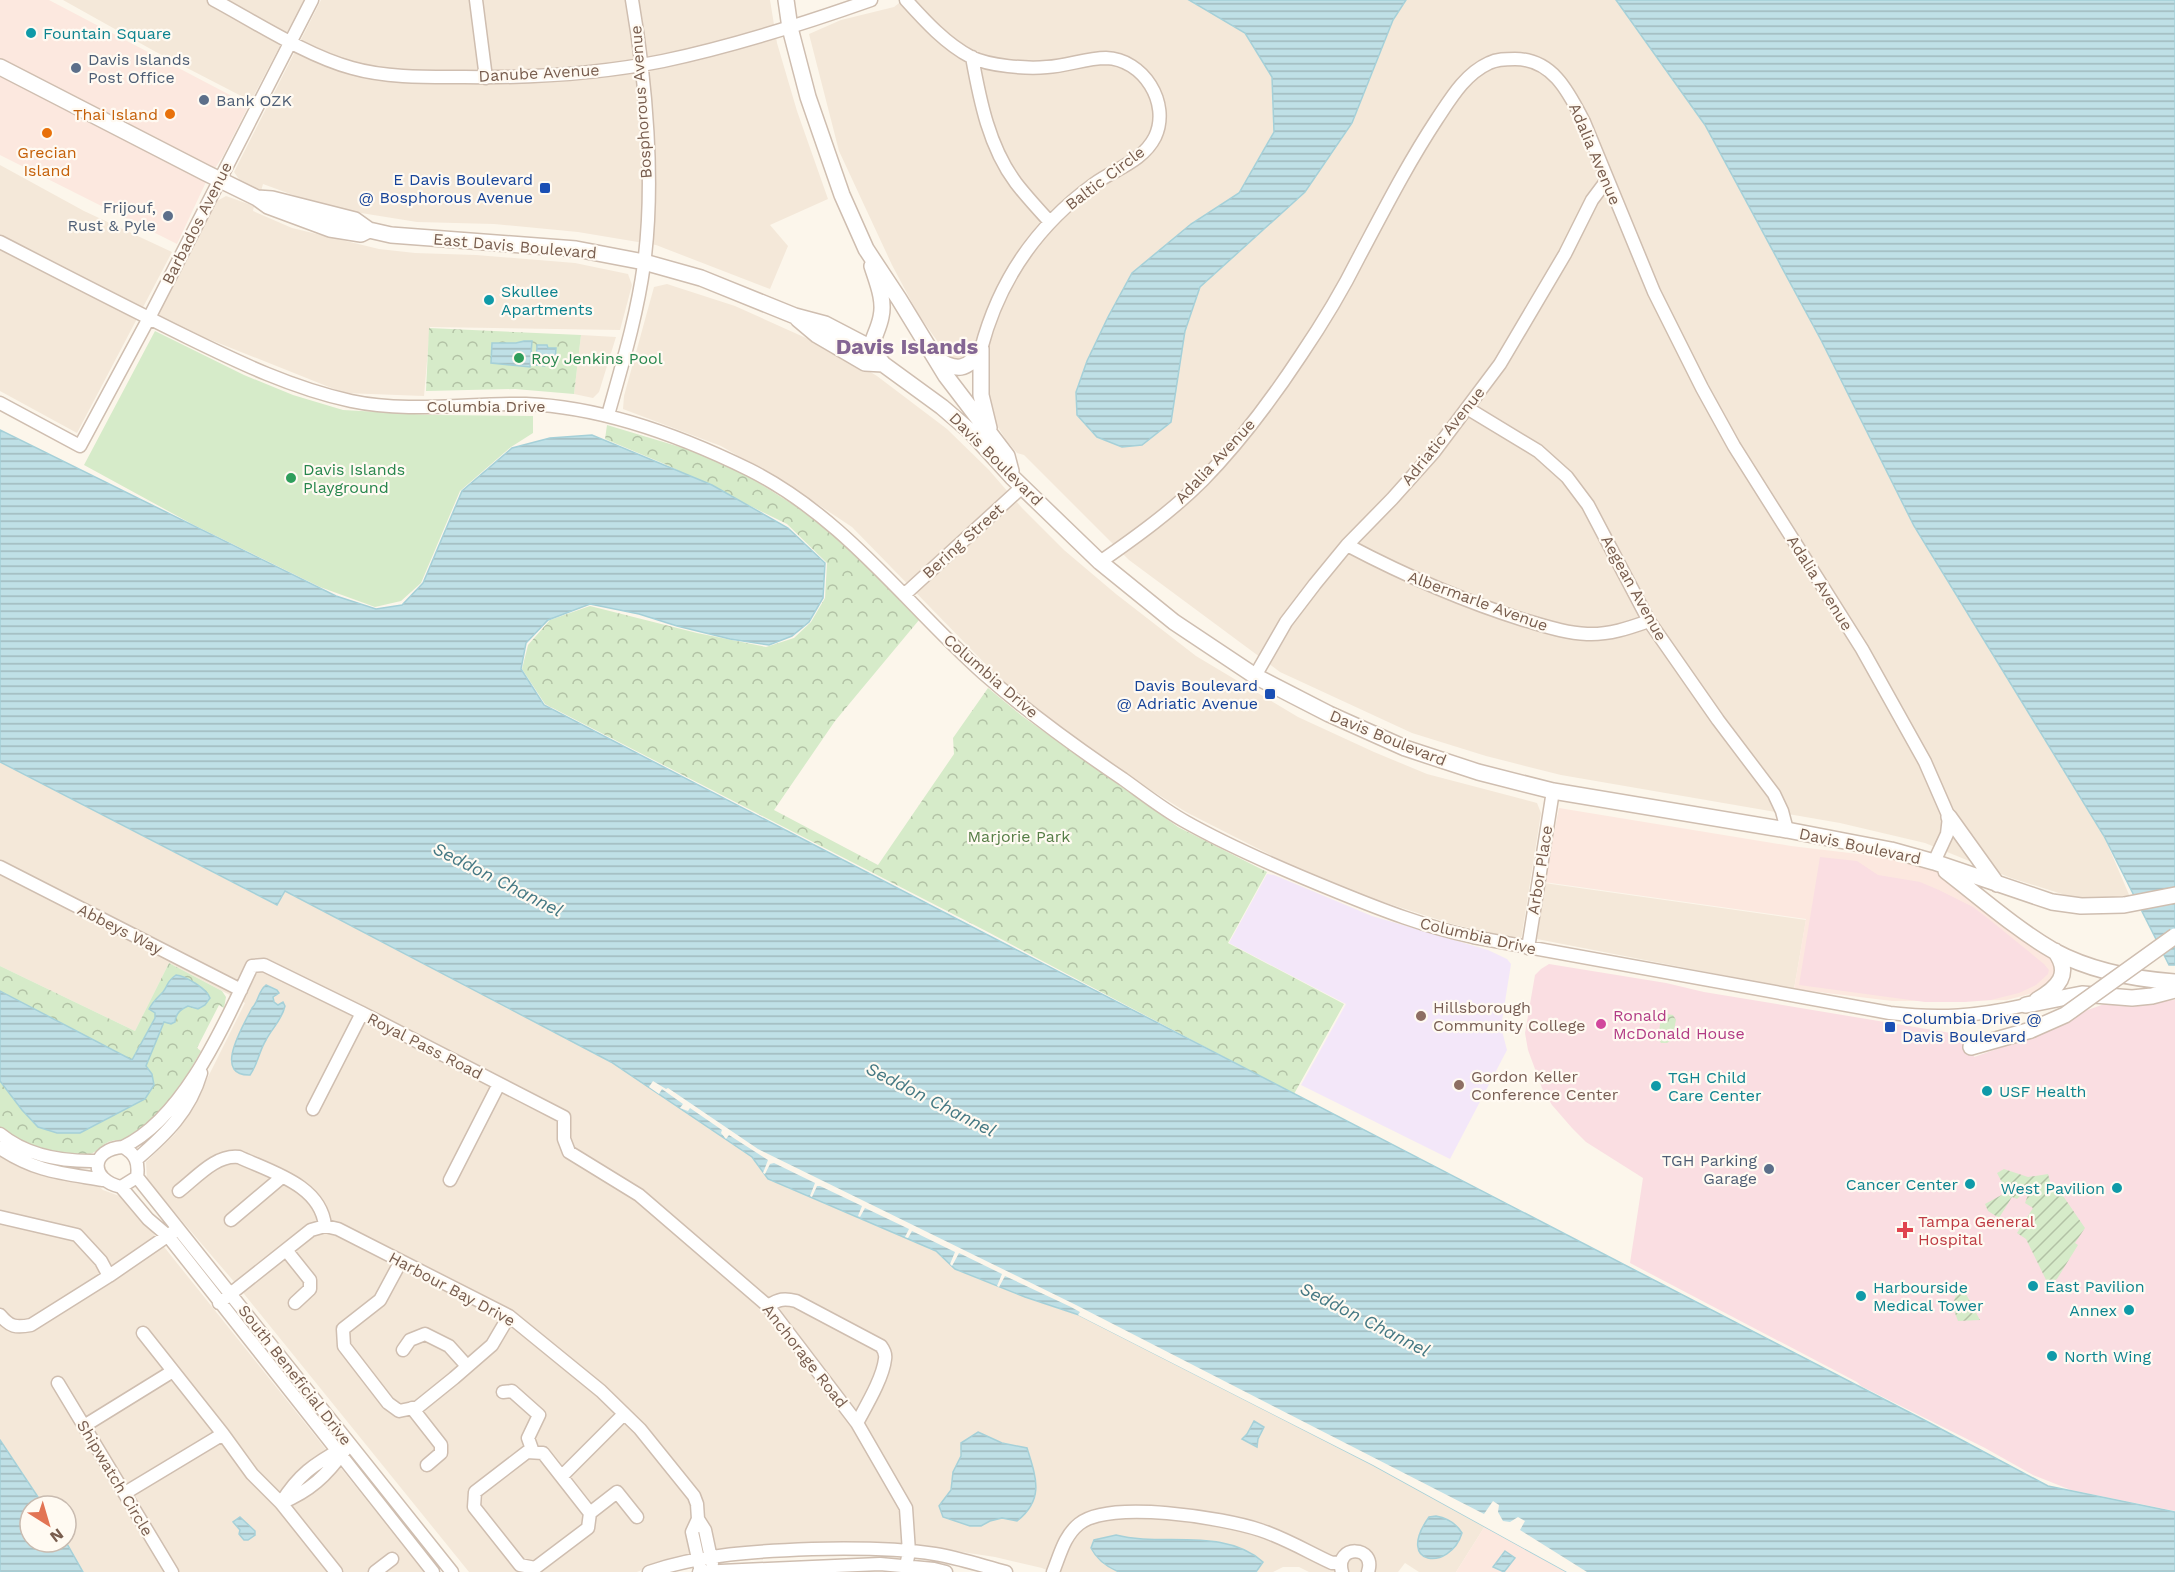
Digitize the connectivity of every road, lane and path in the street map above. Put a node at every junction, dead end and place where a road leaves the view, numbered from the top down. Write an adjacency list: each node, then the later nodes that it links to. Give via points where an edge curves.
1 (214, 0): 9 (street, Danube Avenue)
2 (312, 0): 9 (street, Barbados Avenue)
3 (476, 0): 13 (street)
4 (632, 0): 11 (street, Bosphorous Avenue)
5 (786, 0): 8 (street)
6 (871, 0): 8 (street, Danube Avenue)
7 (906, 0): 10 (street, Baltic Circle, via 926,22)
8 (790, 28): 11 (street, Danube Avenue); 18 (street, via 819,130)
9 (291, 41): 13 (street, Danube Avenue, via 340,65 367,72); 14 (street, Barbados Avenue)
10 (972, 57): 16 (street, via 982,106 997,149 1016,184); 16 (street, Baltic Circle, via 1040,68 1111,58 1137,70 1155,93 1160,116 1148,147)
11 (642, 64): 13 (street, Danube Avenue, via 553,76); 19 (street, Bosphorous Avenue, via 648,154)
12 (0, 67): 14 (street, East Davis Boulevard)
13 (486, 78)
14 (219, 179): 19 (street, East Davis Boulevard, via 257,198 355,220 369,230 391,235 576,249); 21 (street, Barbados Avenue)
15 (1607, 180): 28 (street, Adriatic Avenue, via 1592,200 1534,309); 33 (street, Adalia Avenue, via 1572,98 1548,68 1534,61 1504,59 1476,71 1454,93 1418,148 1301,356 1250,425 1174,506); 38 (street, Adalia Avenue, via 1654,292 1702,388 1734,446 1862,649 1925,762)
16 (1049, 221): 23 (street, Baltic Circle, via 1000,292)
17 (0, 242): 21 (street, Columbia Drive)
18 (866, 249): 22 (street, via 882,309); 24 (street)
19 (644, 262): 20 (street, East Davis Boulevard, via 710,281); 29 (street, Bosphorous Avenue, via 627,351)
20 (795, 316): 22 (street, East Davis Boulevard, via 825,324); 25 (street, East Davis Boulevard, via 817,336 865,363)
21 (149, 318): 26 (street, Barbados Avenue, via 80,446); 29 (street, Columbia Drive, via 252,369 353,402 393,406 534,405)
22 (870, 348): 25 (street, East Davis Boulevard)
23 (981, 349): 24 (street, via 976,359 962,368 948,366); 30 (street, via 981,395)
24 (933, 357): 30 (street)
25 (883, 364): 27 (street, East Davis Boulevard)
26 (0, 403)
27 (942, 406): 31 (street, Davis Boulevard)
28 (1467, 408): 32 (street, Adriatic Avenue, via 1420,468); 35 (street, Aegean Avenue, via 1538,451 1567,477 1588,505)
29 (609, 415): 34 (street, Columbia Drive, via 703,448 755,473 830,522)
30 (991, 434): 31 (street)
31 (1017, 482): 33 (street, Davis Boulevard); 34 (street, Bering Street)
32 (1347, 545): 35 (street, Albermarle Avenue, via 1408,576 1562,631 1612,633); 36 (street, Adriatic Avenue, via 1287,622)
33 (1100, 562): 36 (street, Davis Boulevard, via 1174,622)
34 (904, 595): 45 (street, Columbia Drive, via 986,676 1091,757 1183,820 1261,859 1390,913 1437,929)
35 (1649, 621): 39 (street, Aegean Avenue, via 1774,794)
36 (1255, 676): 37 (street, Davis Boulevard, via 1405,748)
37 (1553, 791): 39 (street, Davis Boulevard); 45 (street, Arbor Place)
38 (1948, 817): 40 (street, via 1947,834); 42 (street)
39 (1787, 830): 40 (street, Davis Boulevard)
40 (1934, 862): 42 (street, Davis Boulevard); 46 (street, Davis Boulevard)
41 (0, 867): 48 (street, Abbeys Way)
42 (1997, 884): 43 (street, Davis Boulevard, via 2052,902 2098,906 2135,904)
43 (2175, 895)
44 (2175, 936): 52 (street, bridge, via 2065,1015 2031,1030)
45 (1528, 948): 50 (street, Columbia Drive, via 1908,1015 1946,1018)
46 (2055, 951): 47 (street, Davis Boulevard, via 2117,974); 50 (street, via 2063,964 2062,977 2050,992)
47 (2175, 982)
48 (240, 990): 51 (street, Royal Pass Road, via 252,966 264,965); 53 (street)
49 (2175, 990): 50 (street, via 2132,998 2082,994)
50 (2026, 1005)
51 (362, 1013): 54 (street, Royal Pass Road); 55 (street)
52 (1971, 1047)
53 (203, 1065): 57 (street, via 164,1116 138,1140); 60 (street, via 192,1099 180,1117)
54 (499, 1084): 59 (street, Royal Pass Road, via 564,1117 564,1139); 65 (street)
55 (313, 1109)
56 (0, 1134): 61 (street, via 30,1151 55,1159)
57 (123, 1147): 60 (street); 61 (street, via 111,1148)
58 (0, 1148): 64 (street, via 44,1170)
59 (569, 1152): 79 (street, Anchorage Road, via 639,1195)
60 (137, 1159): 62 (street)
61 (98, 1161): 64 (street)
62 (137, 1177): 66 (street); 71 (street, South Beneficial Drive)
63 (282, 1177): 67 (street, via 239,1156 228,1155); 69 (street); 70 (street, via 299,1185 314,1199)
64 (103, 1180): 66 (street)
65 (450, 1180)
66 (121, 1187): 72 (street, South Beneficial Drive)
67 (179, 1191)
68 (0, 1217): 75 (street, via 77,1235)
69 (231, 1220)
70 (325, 1226): 73 (street, via 311,1230); 74 (street, Harbour Bay Drive, via 339,1229)
71 (178, 1228): 72 (street); 76 (street, South Beneficial Drive)
72 (168, 1236): 75 (street); 77 (street, South Beneficial Drive)
73 (286, 1250): 76 (street); 78 (street, via 310,1280 310,1289)
74 (401, 1261): 81 (street, Harbour Bay Drive); 88 (street, via 380,1300 343,1329 344,1346 388,1404 399,1410)
75 (109, 1276): 80 (street, via 31,1325 9,1325)
76 (231, 1293): 77 (street); 93 (street, South Beneficial Drive)
77 (219, 1303): 95 (street, South Beneficial Drive)
78 (295, 1303)
79 (768, 1306): 90 (street, Anchorage Road); 90 (street, via 785,1298 796,1301 885,1351 882,1370)
80 (0, 1315)
81 (509, 1316): 84 (street, via 492,1345); 89 (street, Harbour Bay Drive)
82 (143, 1333): 85 (street)
83 (403, 1350): 84 (street, via 410,1340 425,1334 449,1346)
84 (467, 1366): 88 (street)
85 (173, 1371): 91 (street); 92 (street)
86 (58, 1383): 91 (street, Shipwatch Circle)
87 (503, 1392): 94 (street, via 512,1391 539,1415 528,1438)
88 (412, 1408): 96 (street, via 441,1445 441,1453)
89 (624, 1413): 97 (street); 102 (street, Harbour Bay Drive, via 690,1489)
90 (858, 1423): 103 (street, Anchorage Road, via 906,1508)
91 (84, 1426): 98 (street, Shipwatch Circle)
92 (224, 1434): 98 (street); 99 (street, via 252,1474)
93 (349, 1444): 95 (street); 114 (street, South Beneficial Drive)
94 (533, 1452): 97 (street, via 543,1453); 100 (street, via 527,1452 475,1492 474,1507 520,1565 535,1568 588,1528)
95 (338, 1454): 99 (street, via 320,1461 293,1483); 113 (street, South Beneficial Drive)
96 (427, 1465)
97 (562, 1476): 100 (street)
98 (125, 1493): 110 (street, Shipwatch Circle)
99 (281, 1503): 111 (street)
100 (590, 1513): 101 (street, via 617,1492)
101 (637, 1517)
102 (698, 1519): 104 (street, Harbour Bay Drive); 105 (street, Harbour Bay Drive, via 692,1532)
103 (909, 1551): 104 (street, via 788,1550); 107 (street, Anchorage Road); 117 (street)
104 (712, 1556): 105 (street); 109 (street, Harbour Bay Drive)
105 (699, 1558): 109 (street, Harbour Bay Drive); 115 (street)
106 (392, 1559): 112 (street)
107 (906, 1566): 109 (street, via 844,1564); 116 (street)
108 (1342, 1567): 118 (street, via 1250,1528 1166,1512 1120,1513 1081,1522 1067,1536); 119 (street, via 1346,1554 1359,1551 1369,1561)
109 (704, 1571)
110 (172, 1572)
111 (336, 1572)
112 (375, 1572)
113 (434, 1572)
114 (452, 1572)
115 (649, 1572)
116 (946, 1572)
117 (1006, 1572)
118 (1053, 1572)
119 (1368, 1572)

